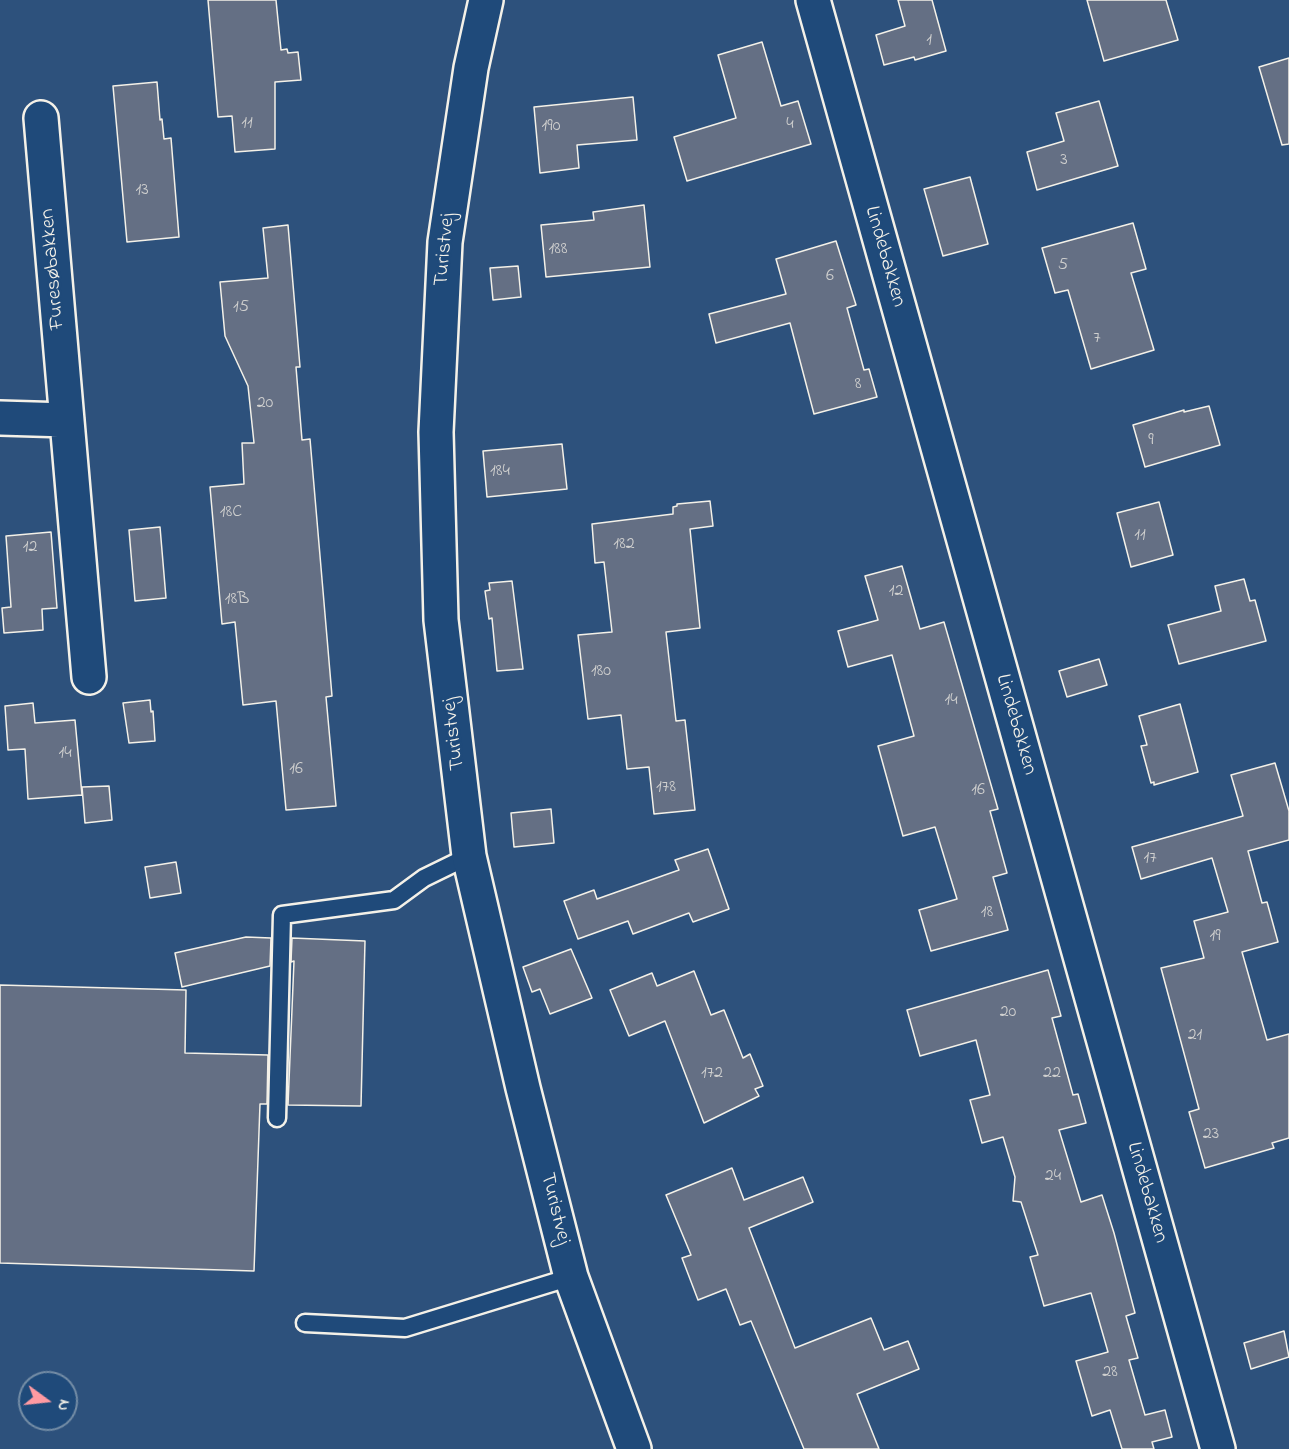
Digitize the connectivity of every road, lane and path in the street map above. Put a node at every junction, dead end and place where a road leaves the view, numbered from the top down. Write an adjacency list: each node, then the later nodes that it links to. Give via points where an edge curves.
1 (486, 0): 7 (street, Turistvej, via 471,68 445,242 436,432 441,620)
2 (813, 0): 12 (street, Lindebakken)
3 (41, 118): 5 (street, Furesøbakken)
4 (0, 418): 5 (street)
5 (67, 420): 6 (street, Furesøbakken)
6 (89, 677)
7 (469, 856): 8 (lane, via 424,878 394,900 282,915); 9 (street, Turistvej)
8 (277, 1118)
9 (571, 1277): 10 (lane, via 405,1328); 11 (street, Turistvej)
10 (306, 1323)
11 (634, 1449)
12 (1218, 1449)

